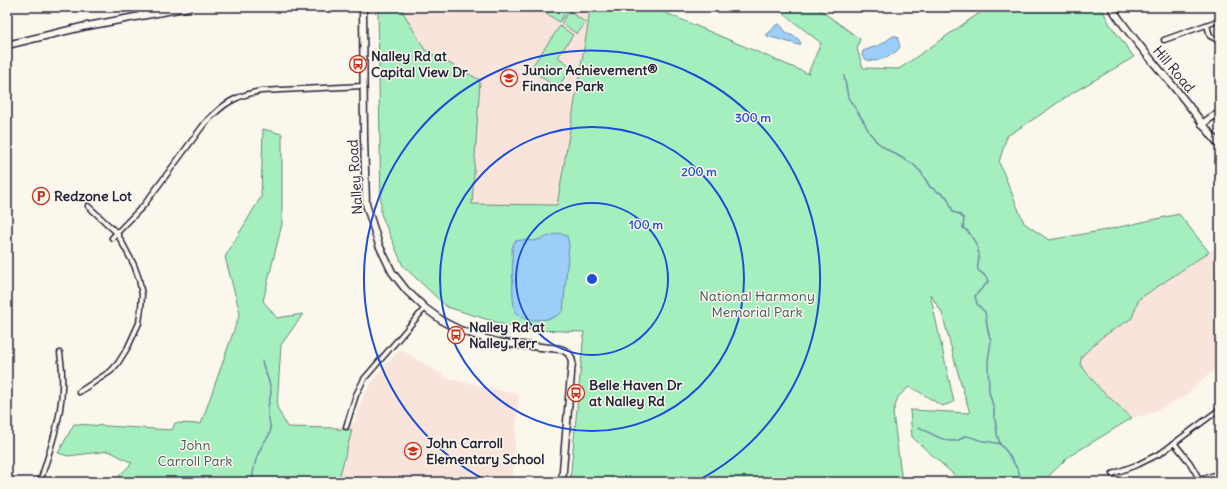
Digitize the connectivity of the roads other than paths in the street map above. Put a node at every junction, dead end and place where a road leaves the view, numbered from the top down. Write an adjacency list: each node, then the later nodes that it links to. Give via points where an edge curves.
1 (139, 7): 5 (street)
2 (189, 7): 5 (street)
3 (363, 7): 11 (street, Nalley Road)
4 (1111, 7): 13 (street, Hill Road)
5 (141, 16): 10 (street)
6 (1220, 20): 7 (street)
7 (1207, 25): 8 (street); 9 (street, via 1210,36)
8 (1164, 40)
9 (1220, 41)
10 (7, 44)
11 (363, 86): 16 (street, via 261,91 246,94 226,104 216,111 144,205); 18 (street, Nalley Road, via 366,204 372,226 392,272)
12 (1220, 114): 13 (street)
13 (1202, 124): 14 (street, Hill Road)
14 (1220, 146)
15 (88, 206): 16 (street)
16 (117, 234): 17 (street); 20 (street, via 139,279 142,295 139,323 118,363 111,371)
17 (112, 238)
18 (425, 308): 22 (street, via 364,379); 28 (street, Nalley Road, via 444,322 486,339 554,348 570,354 572,362)
19 (60, 353): 27 (street, via 63,381 59,420)
20 (79, 392)
21 (1220, 408): 23 (street)
22 (346, 427)
23 (1175, 444): 25 (street, via 1148,460); 26 (street)
24 (1220, 473): 26 (street)
25 (1112, 474)
26 (1201, 481)
27 (40, 482)
28 (562, 482)

